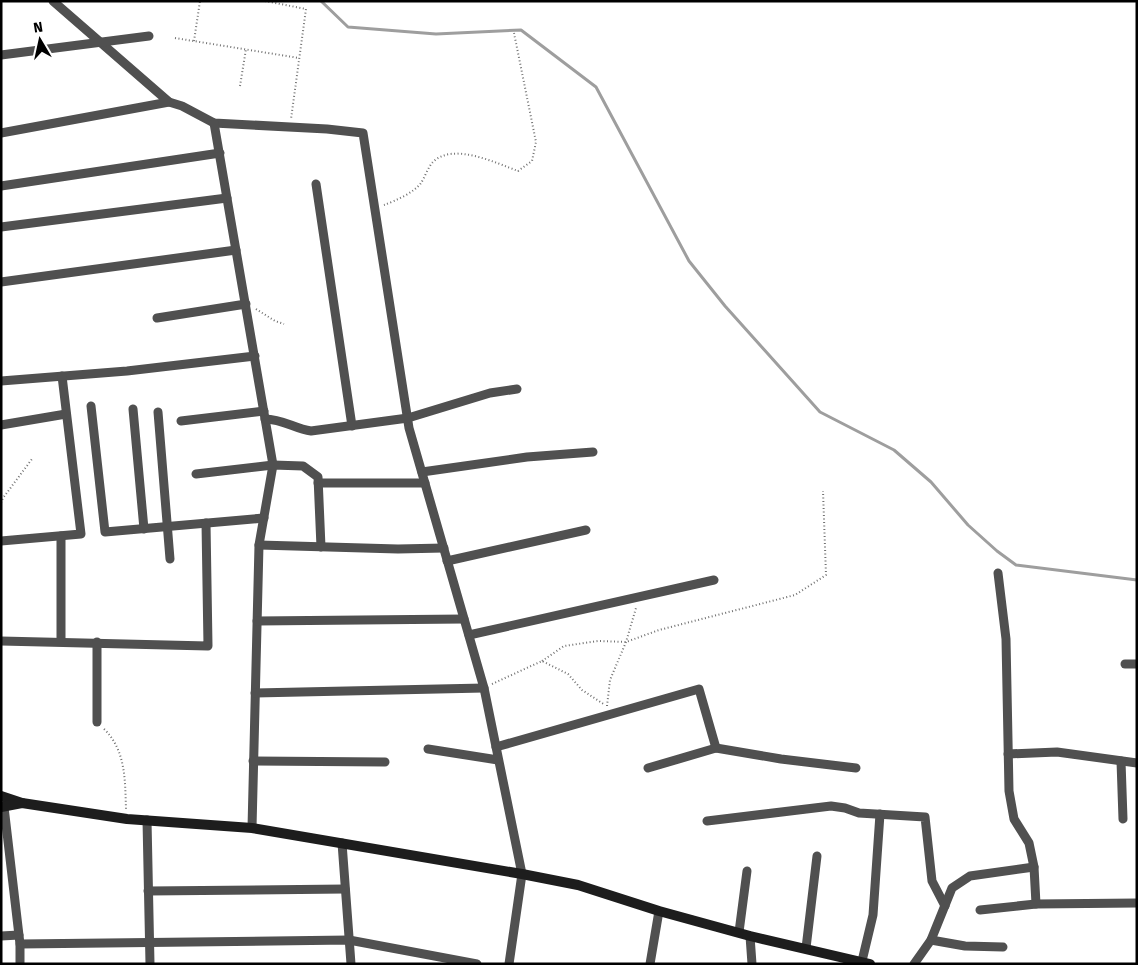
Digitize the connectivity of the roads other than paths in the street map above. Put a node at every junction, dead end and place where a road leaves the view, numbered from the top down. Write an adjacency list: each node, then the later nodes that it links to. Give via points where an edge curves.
1 (53, 1): 3 (street)
2 (149, 36): 3 (street)
3 (100, 42): 4 (street); 5 (street)
4 (1, 55)
5 (168, 102): 6 (street); 7 (street)
6 (214, 123): 8 (street); 26 (street, via 364,133)
7 (1, 134)
8 (220, 153): 10 (street); 11 (street)
9 (316, 184): 29 (street)
10 (1, 186)
11 (227, 198): 12 (street); 13 (street)
12 (1, 227)
13 (236, 250): 14 (street); 15 (street)
14 (1, 282)
15 (246, 307): 16 (street); 17 (street)
16 (157, 318)
17 (255, 356): 18 (street); 25 (street)
18 (62, 376): 19 (street); 24 (street)
19 (1, 381)
20 (517, 389): 26 (street, via 490,393)
21 (91, 406): 39 (street, via 105,532)
22 (133, 409): 39 (street)
23 (158, 412): 38 (street)
24 (66, 414): 28 (street); 41 (street, via 81,534)
25 (265, 415): 27 (street); 29 (street, via 301,430); 31 (street)
26 (408, 418): 29 (street); 32 (street)
27 (181, 421)
28 (1, 425)
29 (352, 426)
30 (593, 452): 32 (street, via 527,457)
31 (273, 465): 33 (street); 34 (street, via 303,466 318,477); 36 (street)
32 (422, 472): 35 (street)
33 (196, 474)
34 (318, 483): 35 (street); 44 (street)
35 (425, 483): 45 (street)
36 (264, 518): 37 (street); 43 (street)
37 (206, 523): 38 (street); 55 (street, via 208,646)
38 (167, 527): 39 (street); 46 (street)
39 (144, 529)
40 (586, 530): 47 (street)
41 (61, 536): 42 (street); 54 (street)
42 (1, 541)
43 (259, 545): 44 (street); 51 (street)
44 (321, 547): 45 (street)
45 (444, 548): 47 (street)
46 (170, 559)
47 (447, 561): 50 (street)
48 (998, 573): 64 (street, via 1006,639)
49 (714, 580): 52 (street)
50 (464, 619): 51 (street); 52 (street)
51 (257, 622): 59 (street)
52 (469, 635): 58 (street)
53 (1, 641): 54 (street)
54 (61, 641): 55 (street)
55 (97, 642): 60 (street)
56 (1125, 664): 57 (street)
57 (1137, 664)
58 (484, 688): 59 (street); 61 (street)
59 (255, 693): 66 (street)
60 (97, 722)
61 (496, 747): 62 (street, via 699,689); 65 (street)
62 (716, 748): 70 (street); 71 (street)
63 (428, 749): 65 (street)
64 (1008, 754): 67 (street, via 1057,752); 82 (street, via 1014,819 1029,842)
65 (498, 760): 84 (street)
66 (253, 761): 68 (street); 79 (street)
67 (1121, 761): 69 (street); 76 (street)
68 (385, 762)
69 (1137, 763)
70 (648, 768)
71 (856, 768)
72 (1, 796): 73 (main road)
73 (22, 803): 74 (main road); 77 (main road)
74 (3, 807): 95 (street)
75 (880, 814): 78 (street, via 831,806); 89 (street, via 925,817 932,881); 101 (street, via 873,915)
76 (1123, 819)
77 (147, 820): 79 (main road); 86 (street)
78 (707, 821)
79 (252, 828): 80 (main road)
80 (342, 843): 84 (main road); 85 (street)
81 (817, 856): 100 (street)
82 (1034, 867): 88 (street); 89 (street, via 970,876 952,888)
83 (747, 871): 92 (street)
84 (522, 874): 90 (main road, via 578,885); 106 (street)
85 (345, 889): 86 (street); 96 (street)
86 (148, 891): 98 (street)
87 (1137, 903): 88 (street)
88 (1036, 904): 91 (street)
89 (945, 906): 97 (street)
90 (659, 910): 92 (main road); 107 (street)
91 (980, 910)
92 (739, 932): 94 (main road)
93 (1, 936): 95 (street)
94 (750, 936): 100 (main road); 108 (street)
95 (19, 940): 98 (street); 102 (street)
96 (349, 940): 98 (street); 104 (street); 105 (street)
97 (931, 940): 99 (street, via 964,946); 109 (street)
98 (150, 942): 103 (street)
99 (1003, 946)
100 (806, 948): 101 (main road)
101 (866, 962)
102 (20, 964)
103 (150, 964)
104 (351, 964)
105 (477, 964)
106 (509, 964)
107 (650, 964)
108 (752, 964)
109 (914, 964)

